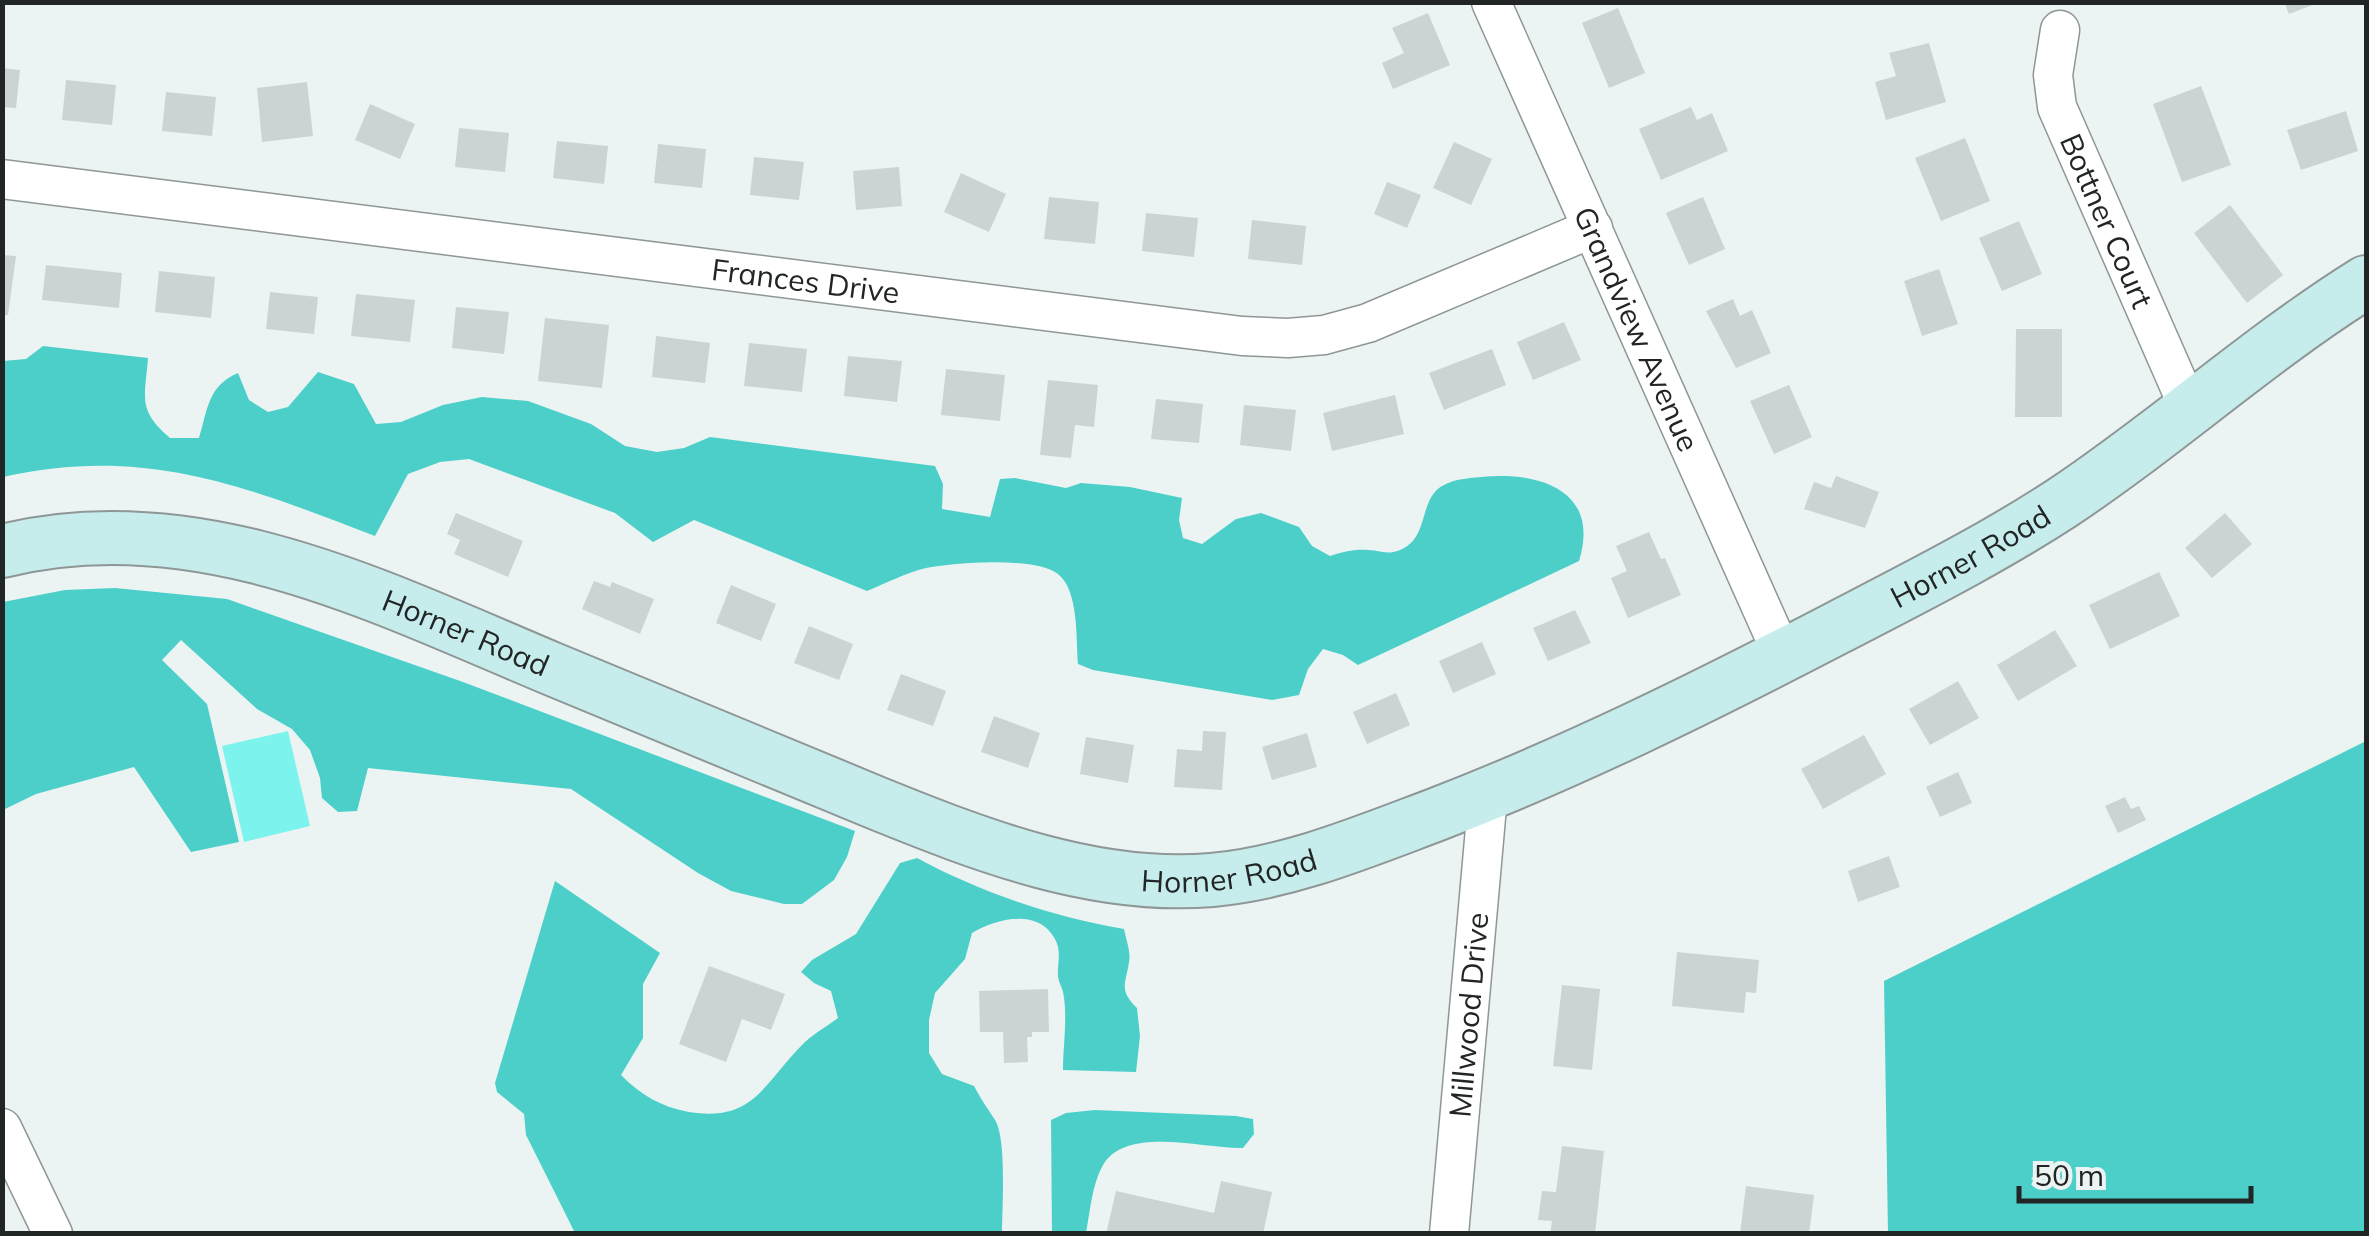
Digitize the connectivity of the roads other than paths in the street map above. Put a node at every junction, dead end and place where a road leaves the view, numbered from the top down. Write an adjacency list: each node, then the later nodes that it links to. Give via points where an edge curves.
1 (1491, 2): 4 (street, Grandview Avenue)
2 (2060, 30): 6 (street, Bottner Court, via 2053,75 2057,107)
3 (2, 179): 4 (street, Frances Drive, via 1288,338 1368,324)
4 (1593, 228): 8 (street, Grandview Avenue)
5 (2366, 282): 6 (main road, Horner Road)
6 (2189, 408): 8 (main road, Horner Road, via 2063,502)
7 (2, 551): 9 (main road, Horner Road, via 69,538 131,537 262,557 386,600 897,812 1077,870 1170,881 1245,875 1327,854)
8 (1783, 656): 9 (main road, Horner Road)
9 (1488, 794): 12 (street, Millwood Drive)
10 (2, 1128): 11 (street)
11 (53, 1234)
12 (1449, 1234)

